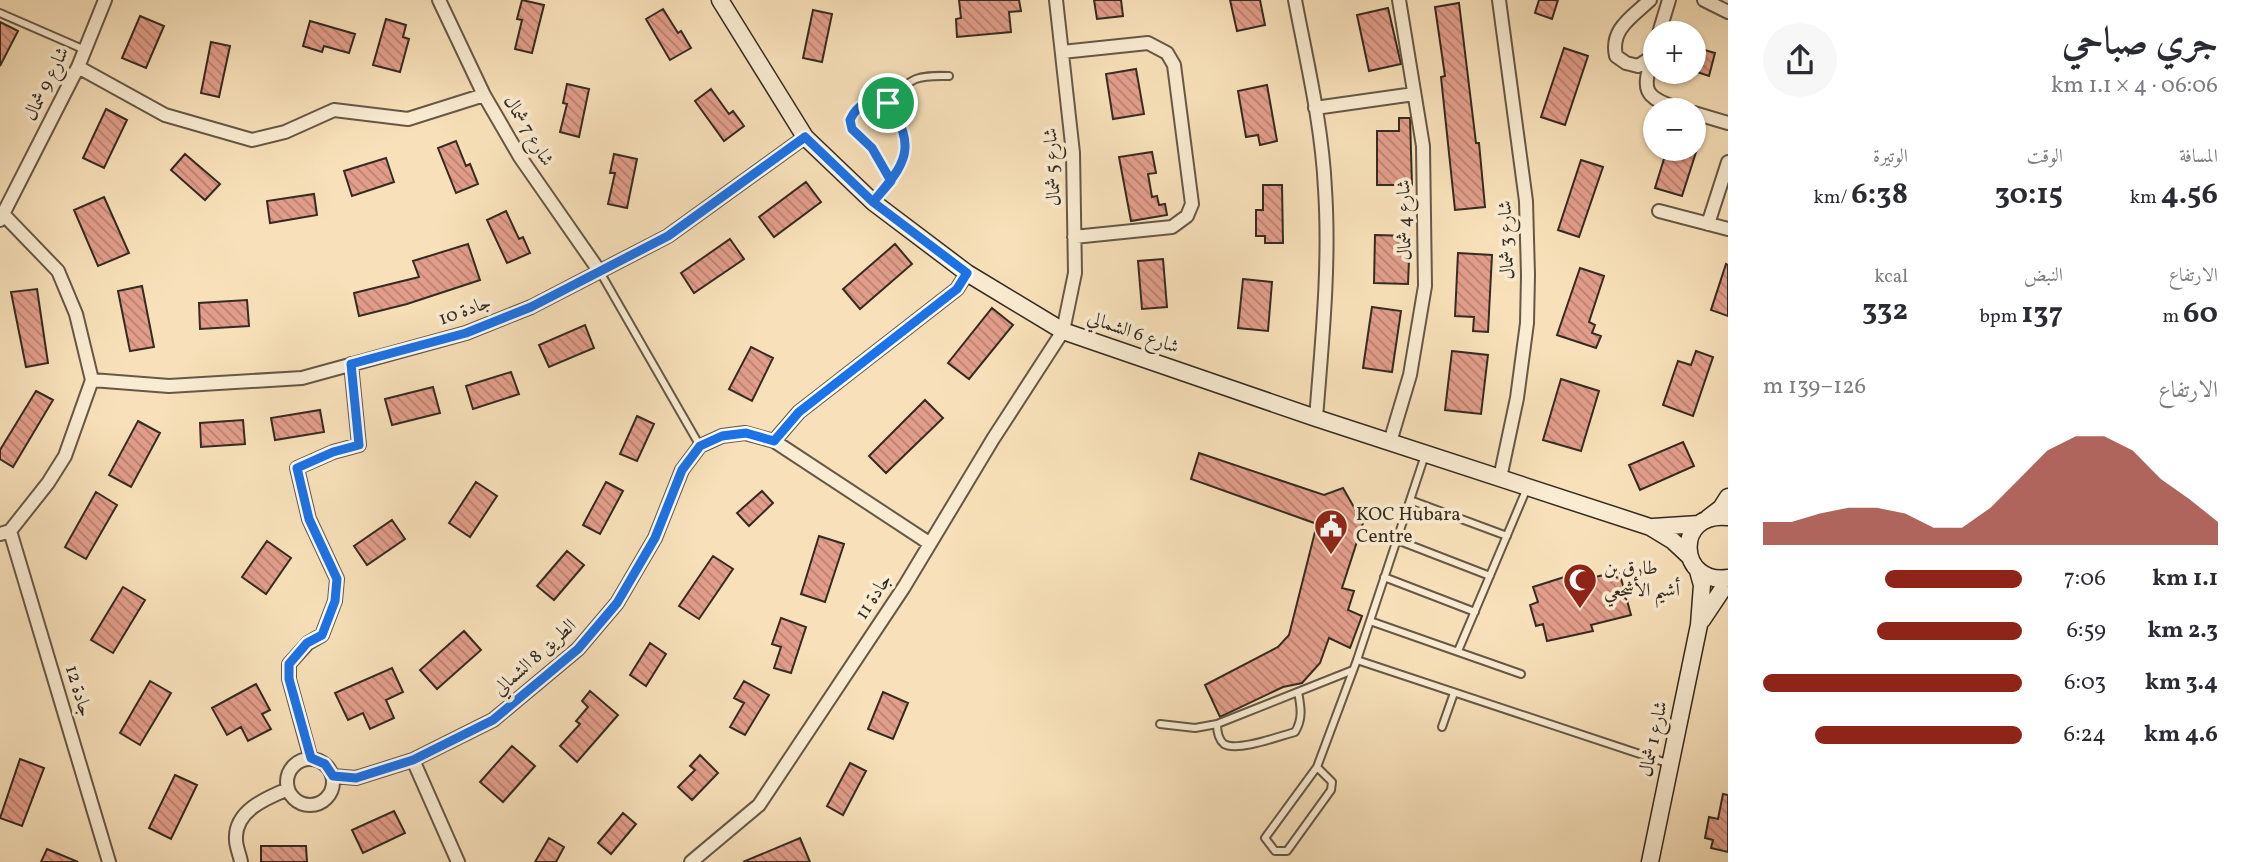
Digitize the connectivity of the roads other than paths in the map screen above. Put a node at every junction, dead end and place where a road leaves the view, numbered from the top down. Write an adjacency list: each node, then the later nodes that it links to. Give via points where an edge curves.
1 (104, 0): 14 (street, شارع 9 شمال)
2 (439, 0): 20 (street, شارع 7 شمال)
3 (720, 0): 25 (street, شارع 6 الشمالي)
4 (1056, 0): 15 (street, شارع 5 شمال)
5 (1296, 0): 22 (street)
6 (1399, 0): 19 (street, شارع 4 شمال)
7 (1499, 0): 44 (street, شارع 3 شمال, via 1526,201 1528,275 1517,398)
8 (1650, 0): 16 (street, via 1617,31 1613,43 1616,56 1626,63 1638,66)
9 (1669, 0): 13 (street)
10 (1704, 0): 11 (street)
11 (1728, 12)
12 (0, 13): 14 (lane)
13 (1663, 21)
14 (85, 50): 17 (street, شارع 9 شمال)
15 (1062, 52): 33 (street, شارع 5 شمال, via 1073,153); 33 (street, via 1148,43 1167,53 1174,65 1192,204 1187,216 1172,227)
16 (1643, 61)
17 (78, 67): 20 (street, via 165,115 252,140 285,132 334,110 408,119); 30 (street, شارع 9 شمال)
18 (949, 76): 21 (lane, via 916,78)
19 (1414, 94): 22 (street); 41 (street, شارع 4 شمال, via 1423,146 1424,286 1410,376)
20 (484, 95): 34 (street, شارع 7 شمال, via 520,157)
21 (888, 103): 27 (lane, via 906,144 904,160); 27 (lane, via 862,105 850,123 853,132 872,148)
22 (1315, 108): 39 (street, via 1325,190 1325,296)
23 (1706, 117): 24 (street)
24 (1728, 123)
25 (805, 137): 28 (street, شارع 6 الشمالي); 34 (street, جادة 10, via 668,236)
26 (1728, 162): 31 (street)
27 (891, 181): 28 (lane)
28 (873, 202): 35 (street, شارع 6 الشمالي)
29 (1659, 211): 31 (street)
30 (2, 218): 38 (street, via 58,271 76,314)
31 (1708, 224): 32 (street)
32 (1728, 229)
33 (1074, 237): 36 (street, شارع 5 شمال, via 1075,273)
34 (600, 272): 37 (street, جادة 10, via 466,333); 42 (lane)
35 (967, 273): 36 (street, شارع 6 الشمالي); 40 (street, via 957,289 799,412)
36 (1063, 331): 39 (street, شارع 6 الشمالي); 54 (street, جادة 11)
37 (351, 364): 38 (street, جادة 10, via 289,379 169,386); 72 (street, via 359,445 297,468 309,519 337,579 335,601 322,635 307,643 289,664)
38 (93, 380): 51 (street, via 65,456)
39 (1316, 418): 41 (street, شارع 6 الشمالي)
40 (774, 441): 42 (street, via 746,433 722,436); 54 (street)
41 (1390, 442): 43 (street, شارع 6 الشمالي)
42 (700, 446): 73 (street, الطريق 8 الشمالي, via 682,470 655,538 617,603 578,649 493,720)
43 (1426, 453): 44 (street, شارع 6 الشمالي); 47 (lane)
44 (1500, 478): 45 (street, شارع 6 الشمالي)
45 (1527, 487): 50 (street, شارع 6 الشمالي); 52 (lane)
46 (1728, 497): 49 (street)
47 (1410, 500): 52 (lane); 53 (lane)
48 (1728, 517): 49 (street, شارع 6 الشمالي)
49 (1704, 521): 50 (street, شارع 6 الشمالي); 55 (street, via 1692,533)
50 (1650, 527): 55 (street, شارع 6 الشمالي)
51 (5, 533): 78 (street, جادة 12)
52 (1507, 536): 57 (lane)
53 (1397, 540): 57 (lane); 58 (lane)
54 (929, 543): 81 (street, جادة 11, via 760,805)
55 (1689, 556): 56 (street)
56 (1698, 571): 59 (street); 62 (street, شارع 1 شمال, via 1702,585)
57 (1490, 576): 60 (lane)
58 (1384, 577): 60 (lane); 61 (lane)
59 (1728, 579): 62 (street, شارع 1 شمال)
60 (1475, 612): 63 (lane)
61 (1370, 621): 63 (lane); 64 (lane)
62 (1699, 625): 74 (street, شارع 1 شمال)
63 (1458, 651): 66 (lane)
64 (1357, 660): 65 (lane); 68 (lane)
65 (1353, 670): 67 (lane); 75 (lane)
66 (1521, 674)
67 (1298, 692): 70 (lane); 70 (lane, via 1301,710 1295,733 1237,747 1224,744)
68 (1454, 693): 71 (lane); 74 (lane)
69 (1160, 724): 70 (lane, via 1195,728)
70 (1217, 724)
71 (1442, 727)
72 (311, 758): 76 (street, via 325,764); 77 (street, via 292,767)
73 (413, 760): 76 (street, الطريق 8 الشمالي, via 356,778); 80 (street)
74 (1670, 764): 82 (street, شارع 1 شمال)
75 (1317, 767): 75 (lane, via 1265,838 1275,851 1287,851 1331,790 1332,782)
76 (333, 776): 77 (street, via 327,798 316,804 304,805)
77 (288, 789): 79 (street, via 259,801 242,819 236,838)
78 (109, 862)
79 (241, 862)
80 (458, 862)
81 (691, 862)
82 (1650, 862)

